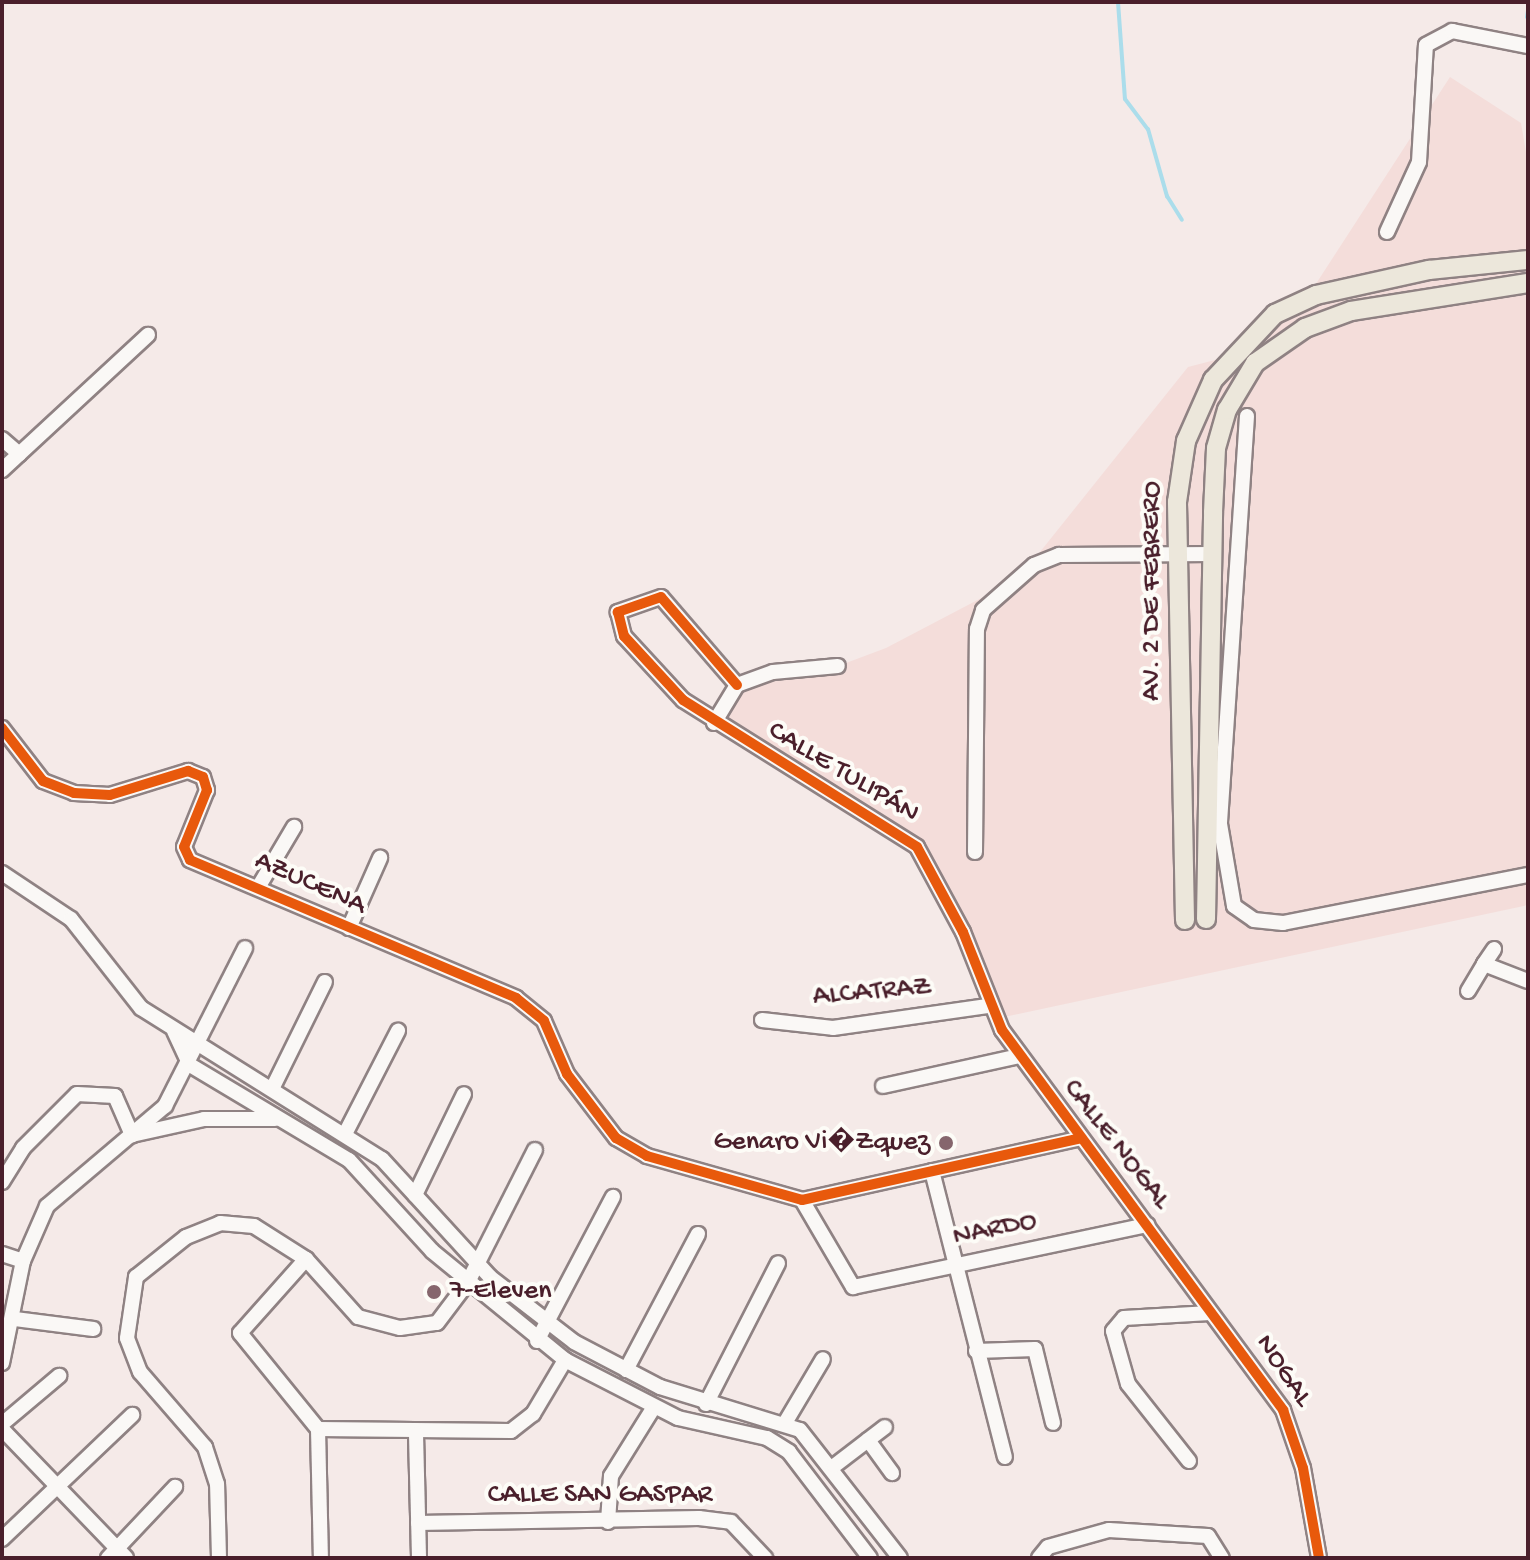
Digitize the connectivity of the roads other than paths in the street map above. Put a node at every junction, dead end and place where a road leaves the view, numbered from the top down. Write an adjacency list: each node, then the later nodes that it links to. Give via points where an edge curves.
1 (1528, 46): 2 (street, via 1452,31 1426,45 1419,162)
2 (1387, 232)
3 (1528, 260): 11 (main road, AV. 2 DE FEBRERO, via 1348,285 1275,314 1213,380 1186,441)
4 (1528, 283): 10 (main road, AV. 2 DE FEBRERO, via 1351,311 1305,328 1255,363 1227,410 1216,448)
5 (148, 335): 8 (street)
6 (1247, 416): 20 (street, via 1220,824 1234,906 1254,920 1283,923)
7 (2, 439): 8 (street)
8 (19, 454): 9 (street)
9 (2, 470)
10 (1213, 554): 11 (street); 22 (main road, AV. 2 DE FEBRERO)
11 (1178, 557): 17 (street, via 1059,555 1034,565 983,610); 23 (main road, AV. 2 DE FEBRERO)
12 (838, 666): 13 (street, via 773,672)
13 (737, 685): 14 (street); 14 (street, CALLE TULIPÁN, via 661,597 627,604 617,623 667,686)
14 (714, 723): 31 (street, CALLE TULIPÁN, via 917,847 963,932)
15 (2, 728): 21 (street, AZUCENA, via 43,781 74,793 110,795 188,771 203,777 207,790 184,854)
16 (294, 827): 21 (street)
17 (975, 852)
18 (380, 858): 24 (street)
19 (2, 873): 33 (street, via 71,919 141,1008)
20 (1528, 875)
21 (259, 886): 24 (street, AZUCENA)
22 (1206, 919): 23 (street)
23 (1185, 920)
24 (349, 928): 50 (street, AZUCENA, via 516,998 544,1021 567,1074 616,1138 647,1156)
25 (245, 948): 35 (street)
26 (1494, 949): 27 (street)
27 (1484, 964): 28 (street); 30 (street)
28 (1525, 977)
29 (325, 982): 38 (street)
30 (1468, 991)
31 (987, 1006): 32 (street, ALCATRAZ, via 833,1028); 36 (street, CALLE NOGAL)
32 (762, 1020)
33 (174, 1031): 35 (street); 37 (street)
34 (398, 1031): 42 (street)
35 (203, 1042): 37 (street); 38 (street)
36 (1019, 1056): 39 (street); 44 (street, CALLE NOGAL)
37 (190, 1065): 41 (street); 43 (street, via 165,1106)
38 (274, 1085): 42 (street)
39 (883, 1086)
40 (464, 1094): 48 (street)
41 (279, 1120): 43 (street, via 204,1119); 59 (street, via 371,1179)
42 (346, 1132): 48 (street)
43 (132, 1135): 47 (street, via 115,1096 77,1094 23,1148); 55 (street, via 60,1190)
44 (1078, 1139): 46 (street); 51 (street, CALLE NOGAL)
45 (535, 1150): 57 (street)
46 (932, 1171): 50 (street); 58 (street)
47 (2, 1182)
48 (415, 1195): 57 (street)
49 (613, 1197): 62 (street)
50 (802, 1200): 58 (street, NARDO, via 853,1287)
51 (1148, 1225): 58 (street, NARDO); 60 (street, CALLE NOGAL)
52 (698, 1234): 69 (street)
53 (2, 1254): 55 (street)
54 (306, 1259): 59 (street, via 358,1317 384,1327 437,1323); 79 (street, via 240,1333); 94 (street, via 267,1232 220,1223 155,1255 136,1277 127,1303 127,1338 140,1372 205,1447 217,1484)
55 (23, 1261): 61 (street)
56 (778, 1263): 71 (street)
57 (477, 1265): 59 (street); 62 (street)
58 (952, 1266): 65 (street)
59 (468, 1282): 64 (street)
60 (1210, 1313): 84 (street, via 1124,1318 1113,1331 1116,1359 1146,1412); 101 (street, NOGAL, via 1293,1430)
61 (15, 1319): 63 (street); 66 (street)
62 (549, 1322): 64 (street); 69 (street)
63 (93, 1329)
64 (537, 1341): 68 (street)
65 (976, 1351): 76 (street, via 1024,1345 1040,1357); 83 (street)
66 (4, 1359)
67 (823, 1359): 75 (street)
68 (565, 1360): 72 (street); 80 (street, via 533,1414 511,1431)
69 (626, 1370): 71 (street)
70 (59, 1376): 77 (street)
71 (706, 1404): 73 (street)
72 (654, 1407): 81 (street); 89 (street, via 611,1476)
73 (743, 1413): 75 (street); 81 (street)
74 (132, 1415): 88 (street)
75 (785, 1423): 85 (street)
76 (1053, 1423)
77 (2, 1427): 88 (street)
78 (885, 1427): 82 (street)
79 (318, 1429): 80 (street); 95 (street)
80 (416, 1434): 90 (street)
81 (738, 1434): 98 (street, via 789,1452)
82 (868, 1440): 85 (street); 86 (street)
83 (1005, 1457)
84 (1189, 1461)
85 (834, 1466): 99 (street)
86 (892, 1473)
87 (175, 1487): 93 (street)
88 (56, 1488): 91 (street); 93 (street)
89 (608, 1522): 90 (street, CALLE SAN GASPAR); 97 (street, CALLE SAN GASPAR, via 731,1522)
90 (418, 1523): 96 (street)
91 (2, 1539)
92 (1043, 1552): 100 (street, via 1130,1531 1208,1536)
93 (117, 1555)
94 (219, 1558)
95 (321, 1558)
96 (419, 1558)
97 (765, 1558)
98 (870, 1558)
99 (900, 1558)
100 (1222, 1558)
101 (1319, 1558)

